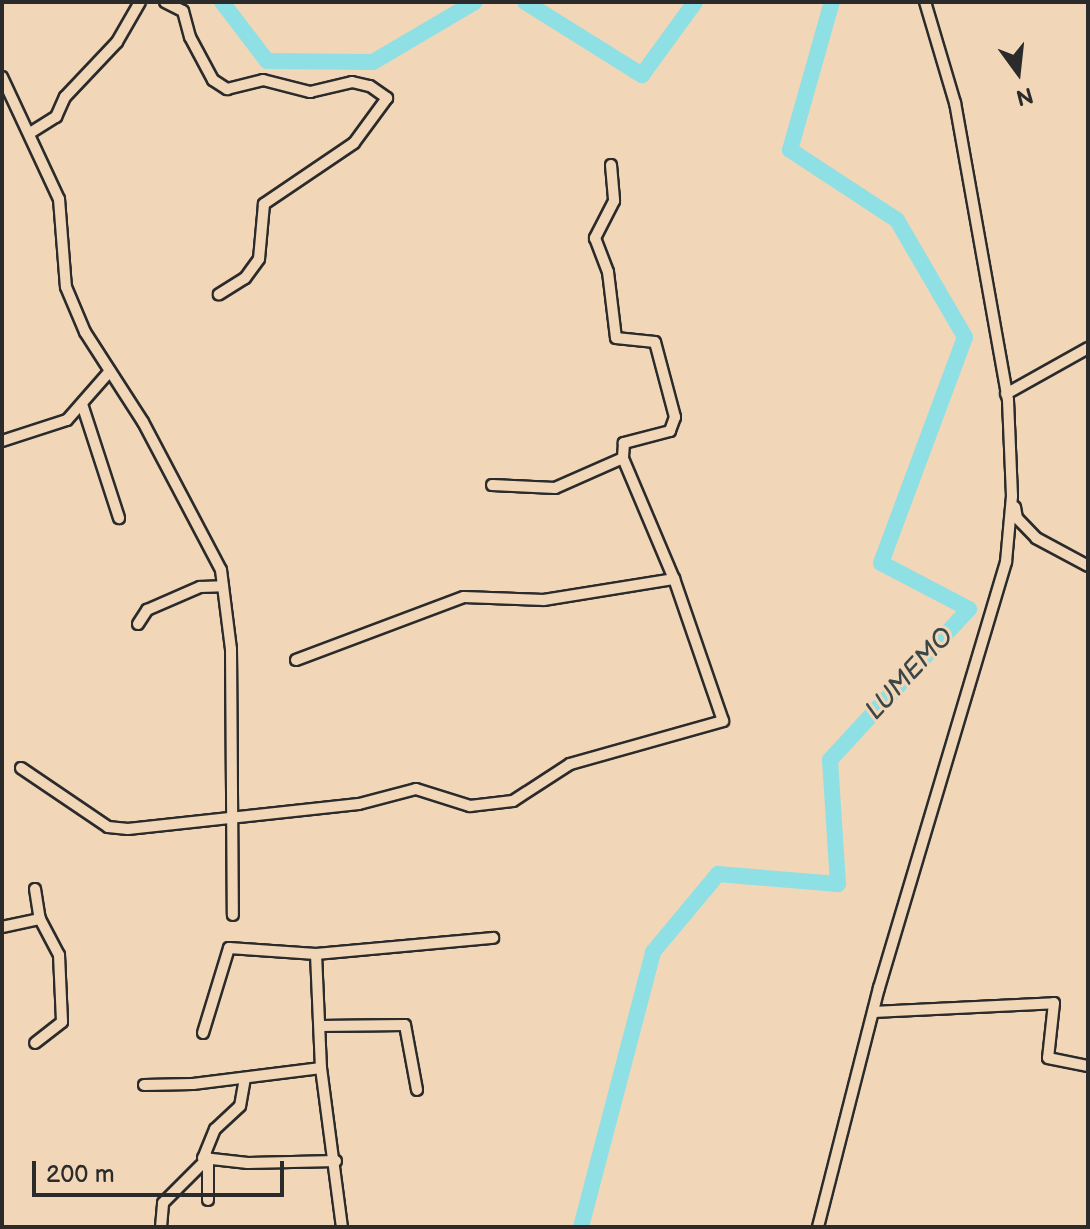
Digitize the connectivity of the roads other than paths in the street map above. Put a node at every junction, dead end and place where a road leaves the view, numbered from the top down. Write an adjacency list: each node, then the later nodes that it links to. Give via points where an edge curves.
1 (140, 2): 5 (street, via 117,42 65,97 56,117)
2 (165, 2): 7 (street, via 183,11 213,80 227,89 263,80 310,92 352,82 387,98 354,143 264,204 259,259 245,278)
3 (925, 2): 10 (street, via 955,103)
4 (2, 77): 5 (street)
5 (30, 133): 9 (street, via 59,199 66,287 85,332)
6 (611, 165): 13 (street, via 614,201 595,238 608,272 616,338 655,342 675,417 670,431 624,443)
7 (219, 294)
8 (1088, 348): 10 (street)
9 (110, 371): 11 (street); 19 (street, via 190,505 221,570)
10 (1006, 394): 15 (street)
11 (82, 404): 12 (street, via 67,420); 16 (street)
12 (2, 441)
13 (623, 458): 14 (street, via 555,488); 18 (street)
14 (492, 485)
15 (1012, 496): 17 (street, via 1017,518 1036,538); 30 (street, via 1006,562)
16 (119, 518)
17 (1088, 566)
18 (674, 579): 21 (street, via 544,600 464,597); 23 (street, via 723,721 570,764 513,801 470,806 416,789 359,804)
19 (223, 586): 20 (street, via 200,587 147,610); 23 (street, via 231,649)
20 (138, 624)
21 (296, 660)
22 (21, 768): 23 (street, via 108,827)
23 (230, 818): 25 (street)
24 (35, 889): 26 (street)
25 (233, 915)
26 (40, 919): 27 (street); 33 (street, via 59,955 62,1022)
27 (2, 927)
28 (493, 938): 29 (street)
29 (316, 954): 31 (street); 32 (street, via 229,948)
30 (873, 1012): 34 (street, via 1054,1003 1048,1058); 44 (street)
31 (320, 1026): 35 (street); 38 (street, via 405,1025)
32 (203, 1033)
33 (35, 1043)
34 (1088, 1066)
35 (321, 1068): 36 (street); 40 (street)
36 (245, 1078): 37 (street); 39 (street, via 245,1098 215,1129 203,1158)
37 (144, 1085)
38 (417, 1090)
39 (208, 1158): 40 (street, via 248,1163); 41 (street); 42 (street, via 163,1203)
40 (336, 1161): 43 (street)
41 (208, 1200)
42 (161, 1227)
43 (342, 1227)
44 (818, 1227)

